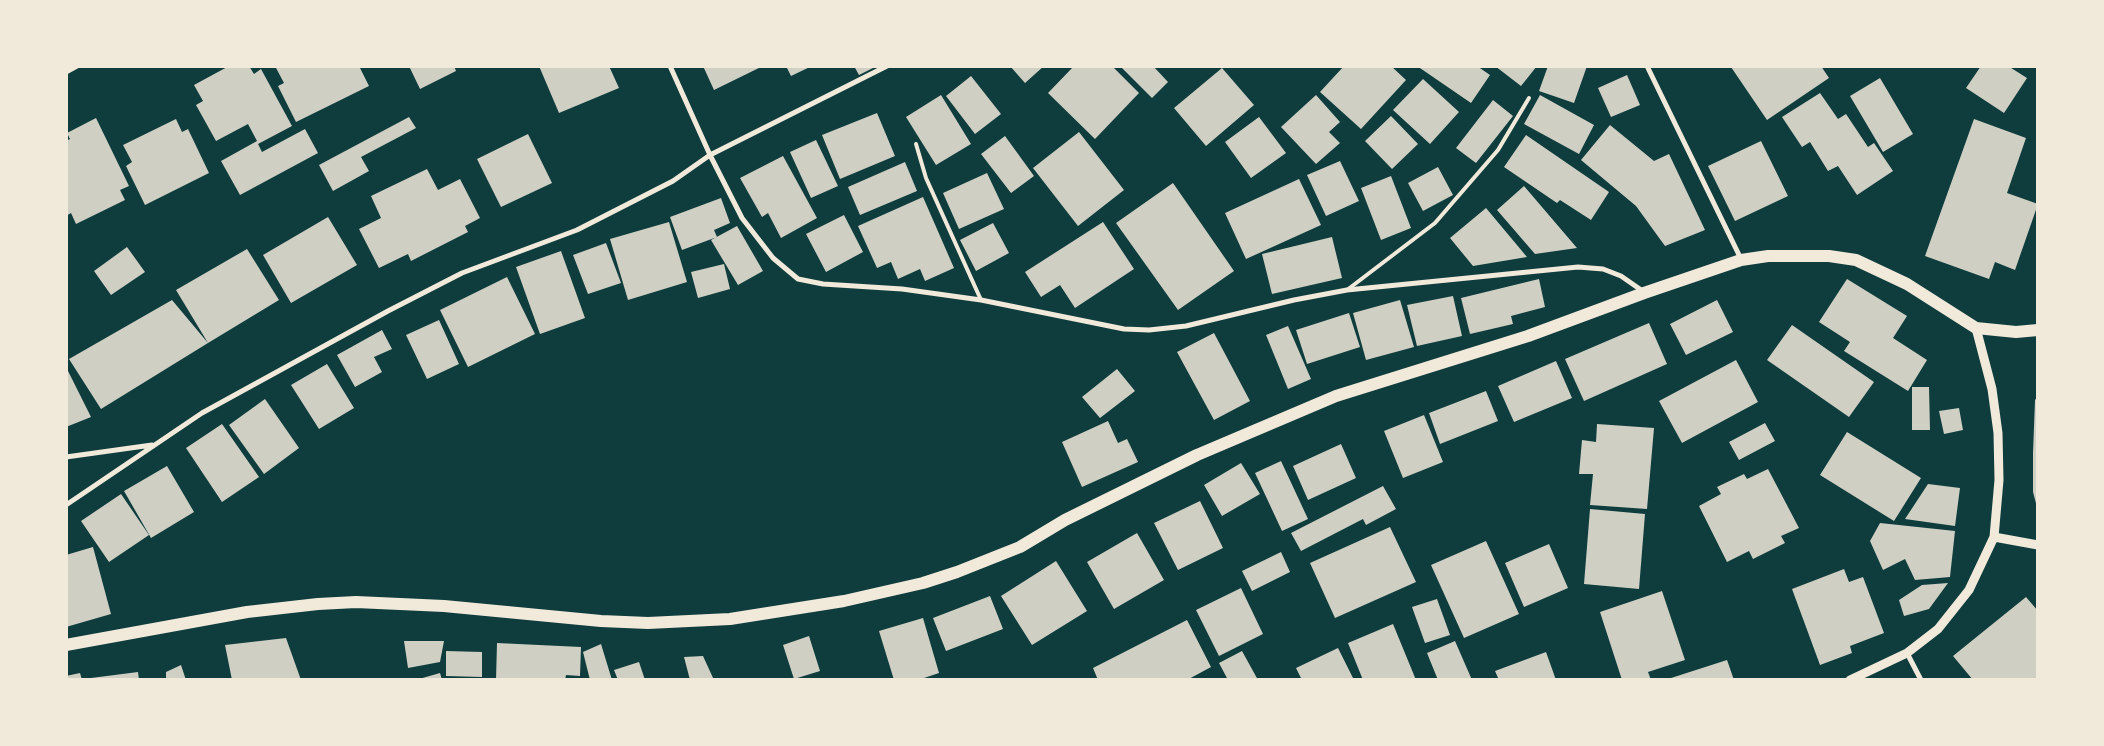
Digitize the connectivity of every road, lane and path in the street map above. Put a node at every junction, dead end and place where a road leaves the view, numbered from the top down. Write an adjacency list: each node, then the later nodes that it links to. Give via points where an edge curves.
1 (77, 66): 5 (street)
2 (670, 66): 8 (street)
3 (887, 66): 8 (street)
4 (1648, 66): 9 (street)
5 (66, 72)
6 (1529, 98): 10 (lane, via 1498,150 1435,224)
7 (916, 144): 12 (lane, via 926,178)
8 (710, 155): 12 (street, via 742,218 773,258 798,279); 15 (street, via 673,181 577,230 462,273 404,303 202,413)
9 (1741, 260): 11 (main road); 13 (main road, via 1798,255 1856,260 1907,284)
10 (1347, 290): 11 (street, via 1578,267 1603,269 1621,276); 12 (street, via 1186,326 1149,330 1124,329)
11 (1644, 293): 20 (main road, via 1528,336 1336,396 1197,455 1065,520 1020,546 923,583 844,601 730,619 648,622 602,621 444,606 356,602 318,604 247,612)
12 (981, 300)
13 (1976, 328): 14 (main road, via 2016,332); 18 (street, via 1992,389 1998,433 1999,480)
14 (2038, 330)
15 (154, 445): 16 (street); 17 (street)
16 (66, 457)
17 (66, 505)
18 (1994, 537): 19 (street); 21 (street, via 1969,590 1956,609 1938,630)
19 (2038, 546)
20 (66, 645)
21 (1907, 653): 22 (street); 23 (street)
22 (1850, 680)
23 (1921, 680)

